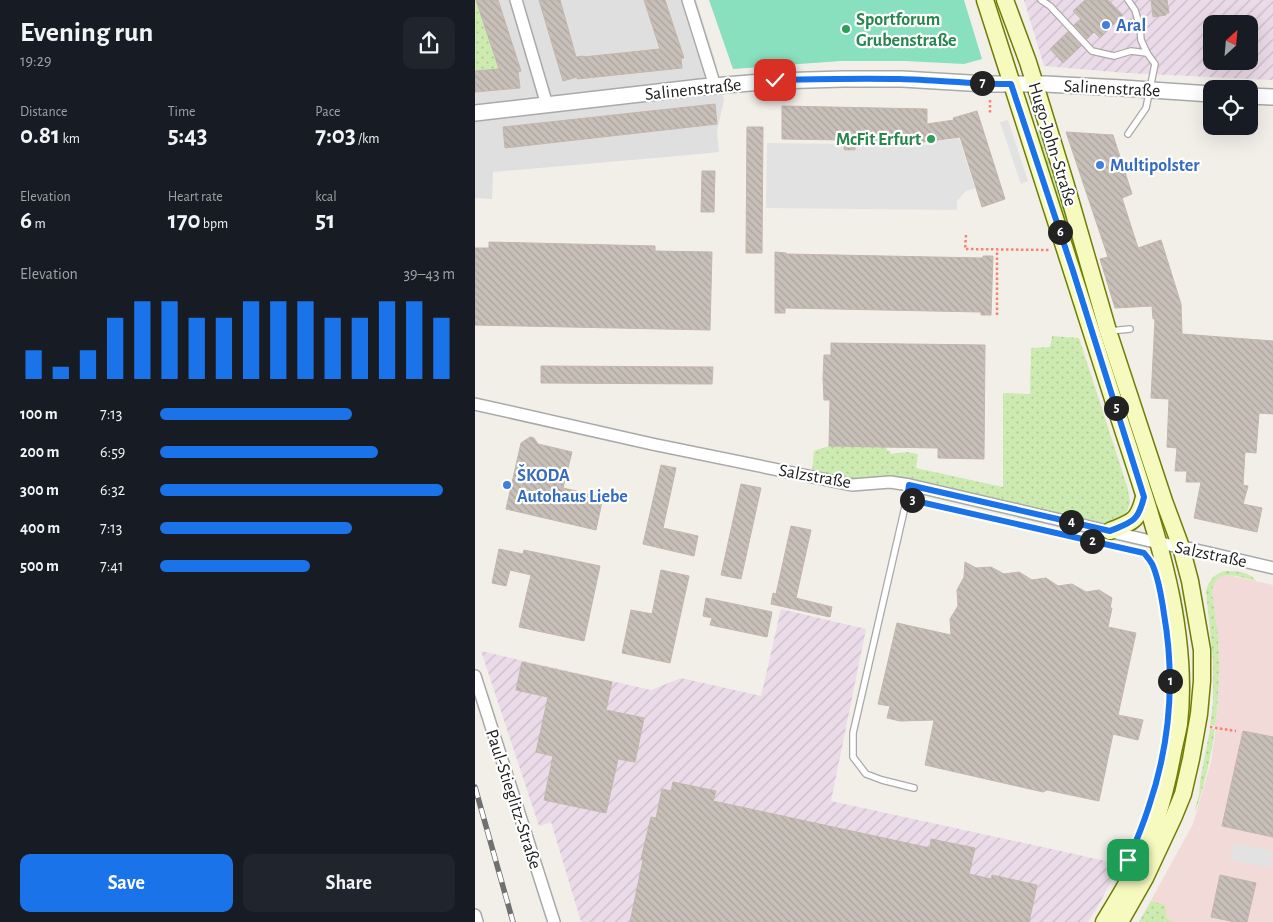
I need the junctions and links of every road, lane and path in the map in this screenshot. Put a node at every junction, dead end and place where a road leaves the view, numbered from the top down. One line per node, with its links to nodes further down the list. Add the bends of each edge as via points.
1 (516, 0): 16 (street)
2 (688, 0): 10 (street)
3 (985, 0): 8 (main road, Hugo-John-Straße)
4 (1006, 0): 9 (main road, Hugo-John-Straße)
5 (1042, 0): 7 (lane, via 1092,51 1114,56 1131,50)
6 (1128, 0): 7 (lane, via 1135,10)
7 (1147, 53): 11 (lane, via 1155,64)
8 (1011, 84): 9 (street, Salinenstraße); 10 (street, Salinenstraße, via 843,79 775,80); 28 (main road, Hugo-John-Straße)
9 (1035, 84): 11 (street, Salinenstraße); 25 (main road, Hugo-John-Straße)
10 (715, 86): 16 (street, Salinenstraße)
11 (1150, 90): 12 (street, Salinenstraße); 19 (lane, via 1146,108)
12 (1203, 93)
13 (1258, 96): 14 (street)
14 (1273, 97)
15 (990, 100): 18 (path)
16 (547, 105): 17 (street, Salinenstraße)
17 (475, 113)
18 (990, 113)
19 (1128, 134)
20 (965, 235): 21 (path, via 965,249)
21 (997, 250): 22 (path); 23 (path)
22 (1050, 250)
23 (997, 315)
24 (1130, 329): 25 (lane)
25 (1108, 332): 32 (main road, Hugo-John-Straße)
26 (475, 404): 27 (street, Salzstraße, via 651,448 852,485 890,482)
27 (909, 485): 29 (lane); 30 (street, Salzstraße)
28 (1144, 497): 30 (main road, via 1140,512 1132,522); 31 (main road, Hugo-John-Straße)
29 (907, 499): 33 (path, via 1144,553); 38 (lane, via 853,733 853,757 866,774)
30 (1110, 531): 31 (street, Salzstraße)
31 (1159, 543): 32 (street, Salzstraße); 42 (main road, Hugo-John-Straße, via 1179,651 1179,725 1166,789 1149,838)
32 (1181, 547): 34 (street, Salzstraße); 43 (main road, Hugo-John-Straße, via 1202,650 1199,714 1183,794 1145,878)
33 (1148, 559)
34 (1273, 568)
35 (475, 676): 41 (street, Paul-Stieglitz-Straße)
36 (1208, 726): 37 (path)
37 (1236, 732)
38 (914, 788)
39 (475, 916): 40 (street)
40 (477, 922)
41 (554, 922)
42 (1105, 922)
43 (1120, 922)

